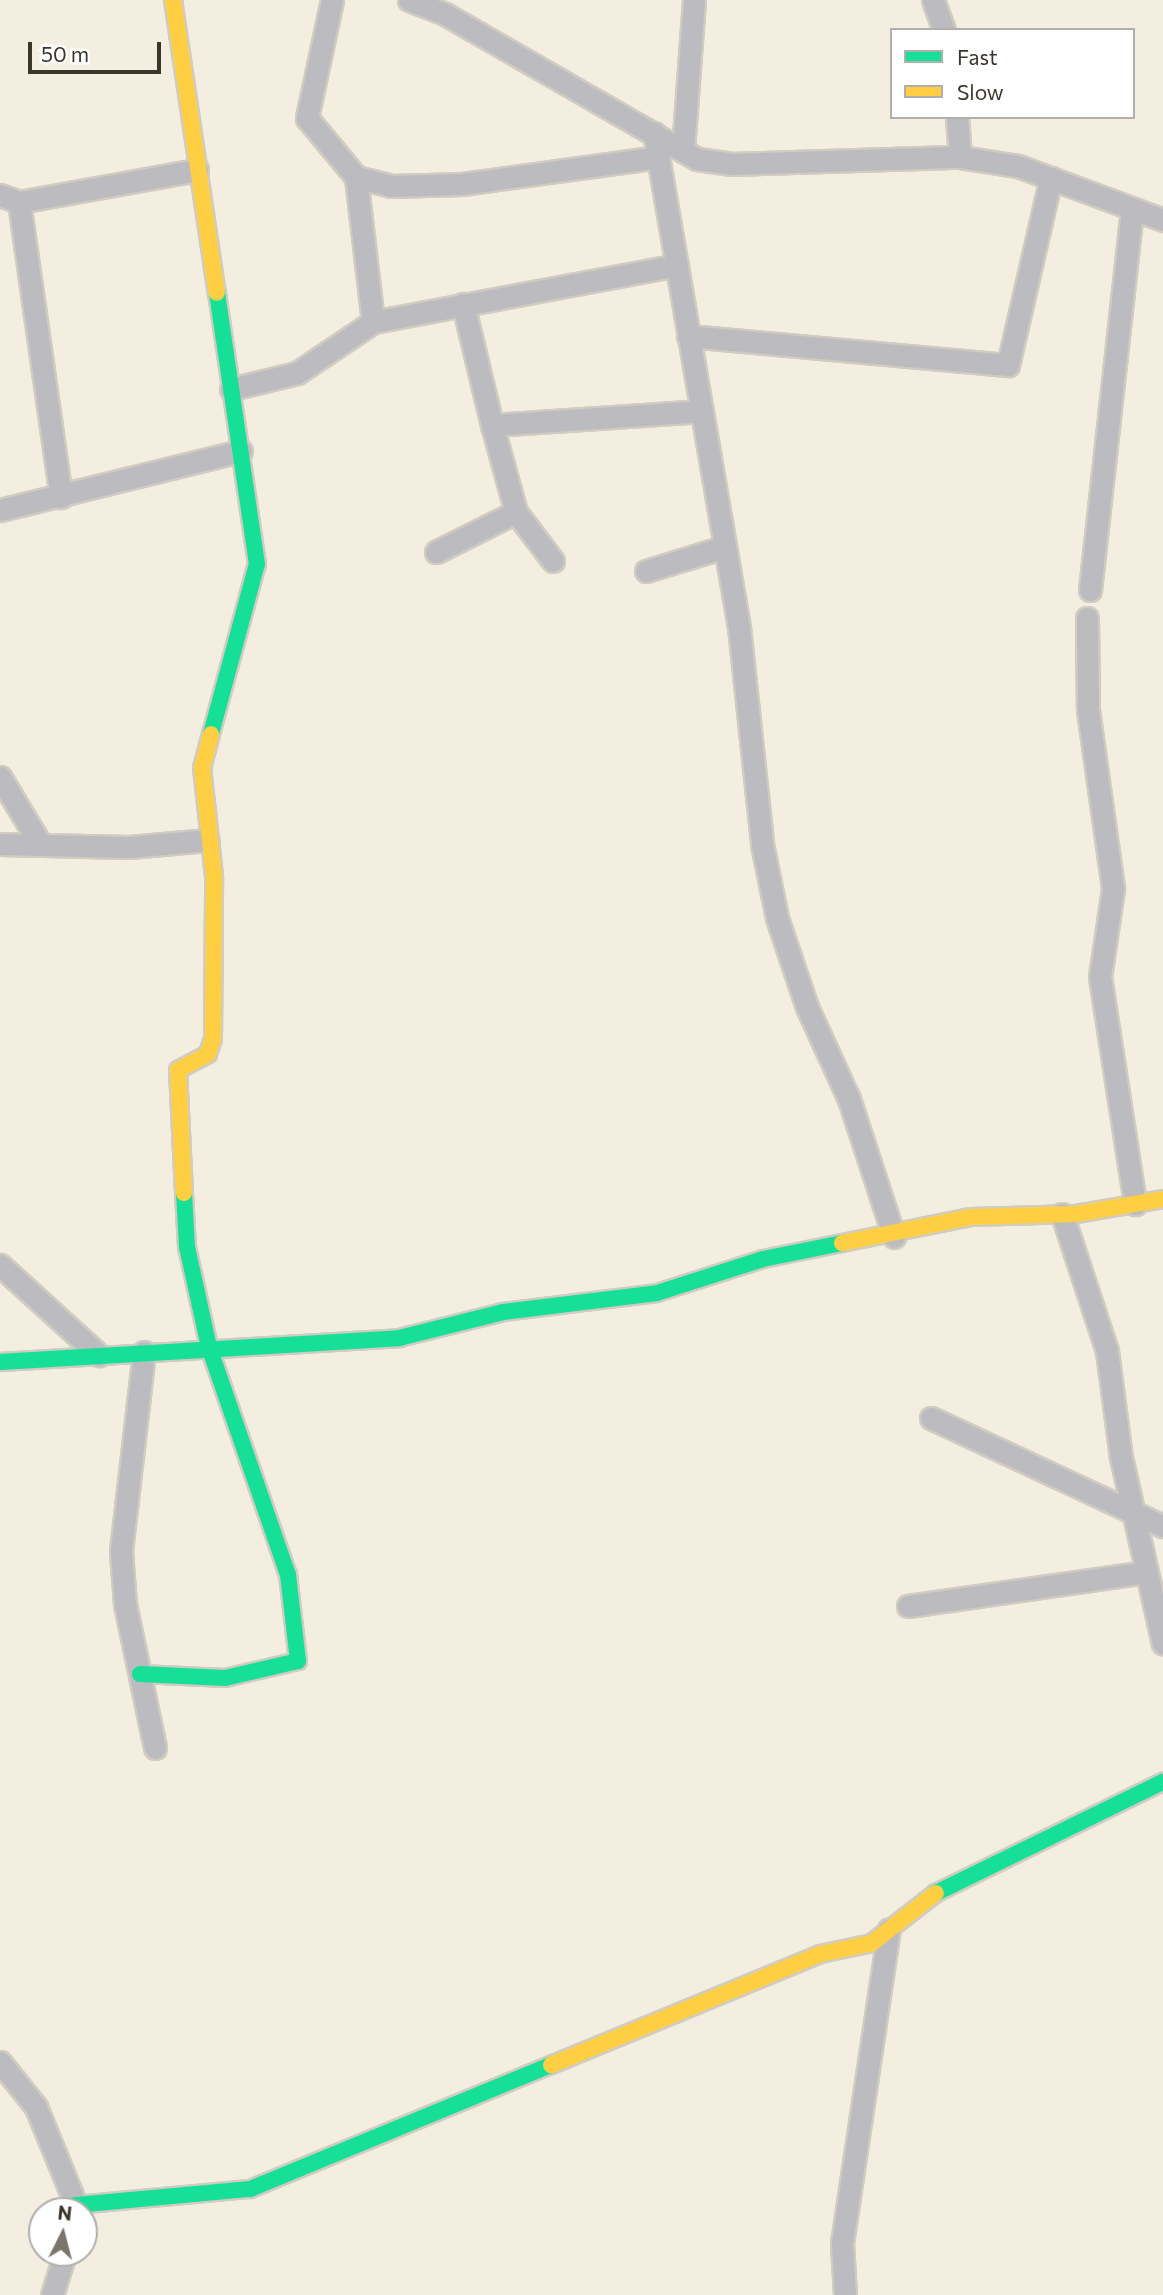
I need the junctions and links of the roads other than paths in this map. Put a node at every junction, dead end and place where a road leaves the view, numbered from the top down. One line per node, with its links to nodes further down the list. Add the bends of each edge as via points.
1 (173, 0): 13 (street)
2 (332, 0): 14 (street, via 307,118)
3 (409, 0): 6 (street)
4 (694, 0): 10 (street)
5 (933, 0): 7 (street)
6 (446, 7): 9 (street)
7 (943, 28)
8 (957, 119): 12 (street)
9 (654, 133): 10 (street); 11 (street)
10 (683, 150): 12 (street, via 730,164)
11 (659, 157): 14 (street, via 462,184 391,186); 19 (street)
12 (960, 157): 15 (street)
13 (197, 170): 16 (street); 23 (street)
14 (356, 177): 21 (street)
15 (1051, 178): 17 (street); 22 (street, via 1008,365)
16 (9, 199): 27 (street)
17 (1132, 208): 18 (street); 34 (street)
18 (1163, 220)
19 (677, 265): 20 (street); 22 (street)
20 (463, 303): 21 (street); 25 (street)
21 (373, 322): 23 (street, via 297,373)
22 (688, 336): 24 (street)
23 (231, 389): 26 (street)
24 (701, 411): 25 (street); 30 (street)
25 (492, 425): 29 (street)
26 (241, 451): 27 (street); 37 (street, via 257,564 202,768)
27 (61, 497): 28 (street)
28 (0, 510)
29 (516, 512): 31 (street); 32 (street)
30 (724, 547): 33 (street); 43 (street, via 777,918 807,1007 849,1099)
31 (436, 552)
32 (552, 561)
33 (646, 571)
34 (1090, 590)
35 (1087, 618): 41 (street, via 1088,709 1113,890 1100,977)
36 (0, 777): 38 (street)
37 (208, 840): 38 (street, via 129,847); 45 (street, via 214,1039 208,1054 178,1070 177,1084 187,1247)
38 (39, 842): 39 (street)
39 (0, 844)
40 (1163, 1199): 41 (street)
41 (1135, 1204): 42 (street)
42 (1062, 1214): 43 (street, via 971,1217); 50 (street, via 1107,1351)
43 (894, 1237): 45 (street, via 764,1258 644,1295 513,1310 399,1338)
44 (0, 1265): 47 (street)
45 (209, 1347): 46 (street); 55 (street, via 288,1575 298,1661 225,1678)
46 (145, 1352): 47 (street); 55 (street, via 121,1550)
47 (99, 1355): 48 (street)
48 (0, 1362)
49 (931, 1418): 50 (street)
50 (1133, 1513): 51 (street); 52 (street)
51 (1163, 1526)
52 (1146, 1572): 53 (street); 54 (street)
53 (908, 1606)
54 (1163, 1643)
55 (140, 1674): 56 (street)
56 (155, 1748)
57 (1163, 1782): 58 (street, via 926,1898)
58 (889, 1930): 61 (street, via 872,1943 820,1954 250,2189); 64 (street, via 842,2243)
59 (0, 2062): 60 (street, via 36,2107)
60 (71, 2197)
61 (98, 2206)
62 (61, 2267): 63 (street)
63 (52, 2295)
64 (845, 2295)

